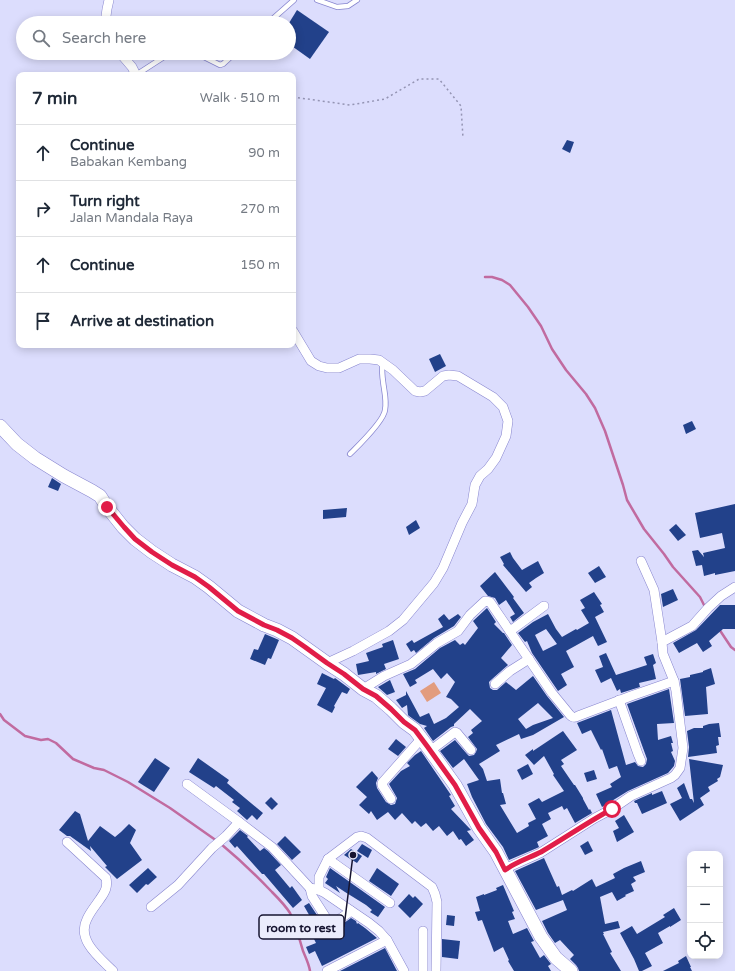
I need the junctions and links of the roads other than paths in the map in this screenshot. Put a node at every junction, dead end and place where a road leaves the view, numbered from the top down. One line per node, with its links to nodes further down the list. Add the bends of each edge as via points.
1 (109, 0): 5 (street)
2 (294, 0): 6 (lane)
3 (317, 0): 4 (lane, via 337,7 348,6)
4 (357, 0)
5 (106, 16)
6 (276, 16)
7 (126, 60): 11 (street)
8 (159, 60): 12 (lane)
9 (210, 60): 10 (lane, via 220,65)
10 (227, 60)
11 (134, 72)
12 (141, 72)
13 (296, 337): 14 (street, via 311,361 319,366 338,368 359,359 379,360)
14 (385, 365): 15 (lane); 15 (lane); 24 (street, via 415,391 425,391 443,376 449,375 458,376 479,388 503,407 508,421 506,436 496,458 475,485 472,504 434,583 403,620 389,631 353,652)
15 (383, 380): 17 (lane, via 385,412 378,424)
16 (0, 426): 24 (street, via 16,444 35,458 100,496 135,539 152,552 200,580 238,611 292,638)
17 (350, 454)
18 (642, 561): 22 (street, via 654,590)
19 (735, 587): 22 (street, via 721,596 692,626)
20 (544, 606): 21 (street)
21 (510, 631): 23 (street); 27 (street, via 490,602 486,601 470,615 458,631 436,644 411,664)
22 (662, 642): 25 (street, via 663,654)
23 (529, 659): 26 (street); 28 (street, via 552,694 572,717)
24 (327, 663): 27 (street)
25 (674, 681): 28 (street); 38 (street, via 683,748 680,768 675,775 631,796 540,852)
26 (496, 684)
27 (363, 689): 29 (street, via 376,696)
28 (619, 700): 32 (street)
29 (422, 739): 31 (street); 34 (street, via 382,783)
30 (471, 750): 31 (street, via 455,732)
31 (430, 751): 38 (street, via 455,785)
32 (641, 761)
33 (186, 784): 35 (street)
34 (391, 799)
35 (239, 822): 39 (street, via 272,847); 41 (street, via 178,885)
36 (67, 842): 45 (street, via 106,878 106,890 86,920 84,929 85,938 91,948)
37 (328, 860): 39 (street); 40 (street); 49 (street, via 361,836 432,887 437,902)
38 (505, 870): 50 (street, via 541,937 556,958)
39 (314, 889): 42 (street); 42 (street, via 312,896 328,922 334,923)
40 (390, 903)
41 (151, 907)
42 (350, 911): 44 (street, via 369,923)
43 (423, 931): 48 (street)
44 (387, 940): 46 (street); 47 (street)
45 (112, 971)
46 (327, 971)
47 (404, 971)
48 (423, 971)
49 (436, 971)
50 (571, 971)

